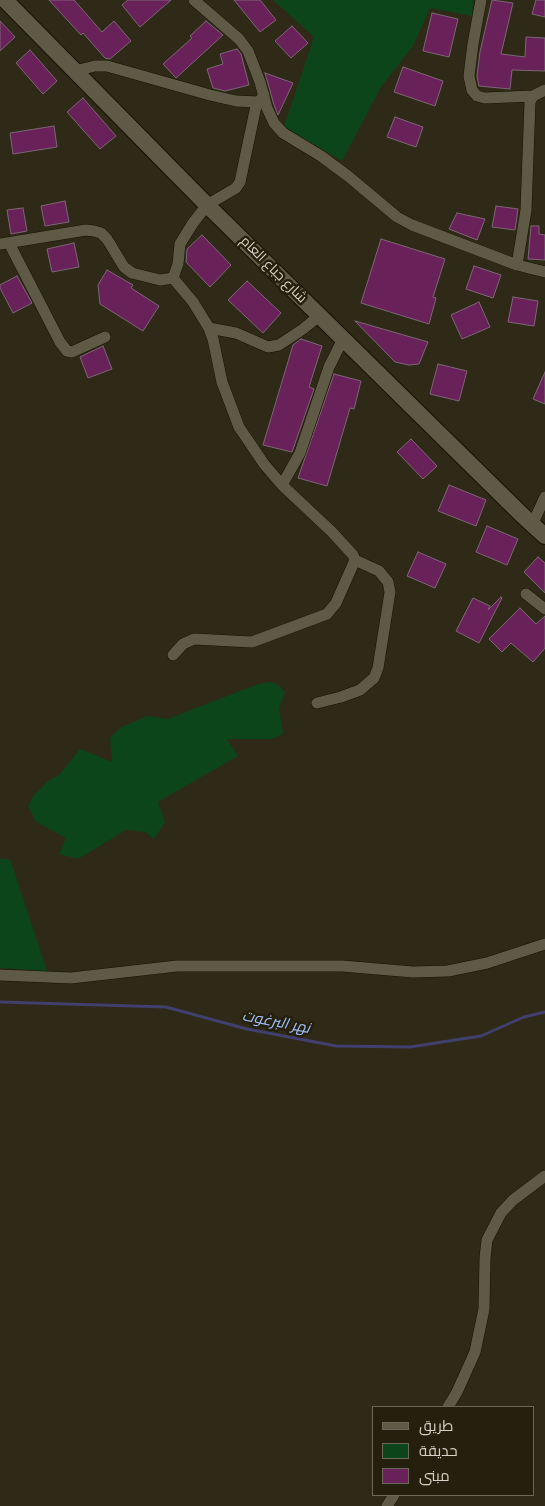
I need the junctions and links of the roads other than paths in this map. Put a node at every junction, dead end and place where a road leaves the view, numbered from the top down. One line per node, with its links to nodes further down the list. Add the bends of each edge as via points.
1 (5, 0): 4 (main road, شارع جباع العام)
2 (194, 0): 7 (street, via 239,39 248,51)
3 (481, 0): 6 (street, via 469,76 472,90 485,98)
4 (75, 71): 7 (street, via 107,66 236,101); 8 (main road, شارع جباع العام)
5 (545, 90): 6 (street)
6 (533, 96): 10 (street, via 529,115 526,210)
7 (261, 99): 8 (street, via 249,134 240,182 236,188); 10 (street, via 283,134 321,156 397,217)
8 (207, 205): 12 (street, via 180,244); 13 (main road, شارع جباع العام)
9 (4, 244): 12 (street, via 94,231 107,239 124,267 132,273 160,280); 15 (street, via 67,351 72,352)
10 (517, 265): 11 (street)
11 (545, 272)
12 (173, 278): 14 (street)
13 (319, 316): 14 (street, via 279,345 268,347 236,333); 16 (main road, شارع جباع العام)
14 (209, 328): 17 (street, via 222,382 239,427)
15 (105, 337)
16 (343, 339): 17 (street, via 329,367 300,453); 19 (main road, شارع جباع العام)
17 (282, 485): 21 (street, via 332,532)
18 (545, 497): 19 (street)
19 (532, 525): 20 (main road, شارع جباع العام)
20 (545, 536)
21 (355, 560): 24 (street, via 336,603 327,614 252,642 194,639 183,644); 25 (street, via 379,571 388,582 390,592 378,668 374,678 360,690)
22 (526, 594): 23 (street)
23 (545, 609)
24 (173, 655)
25 (317, 703)
26 (545, 944): 27 (street, via 487,963 448,971 413,972 342,966 177,966 71,978)
27 (0, 975)
28 (545, 1176): 29 (street, via 513,1200 491,1232 485,1258 484,1309 475,1352)
29 (449, 1406)

